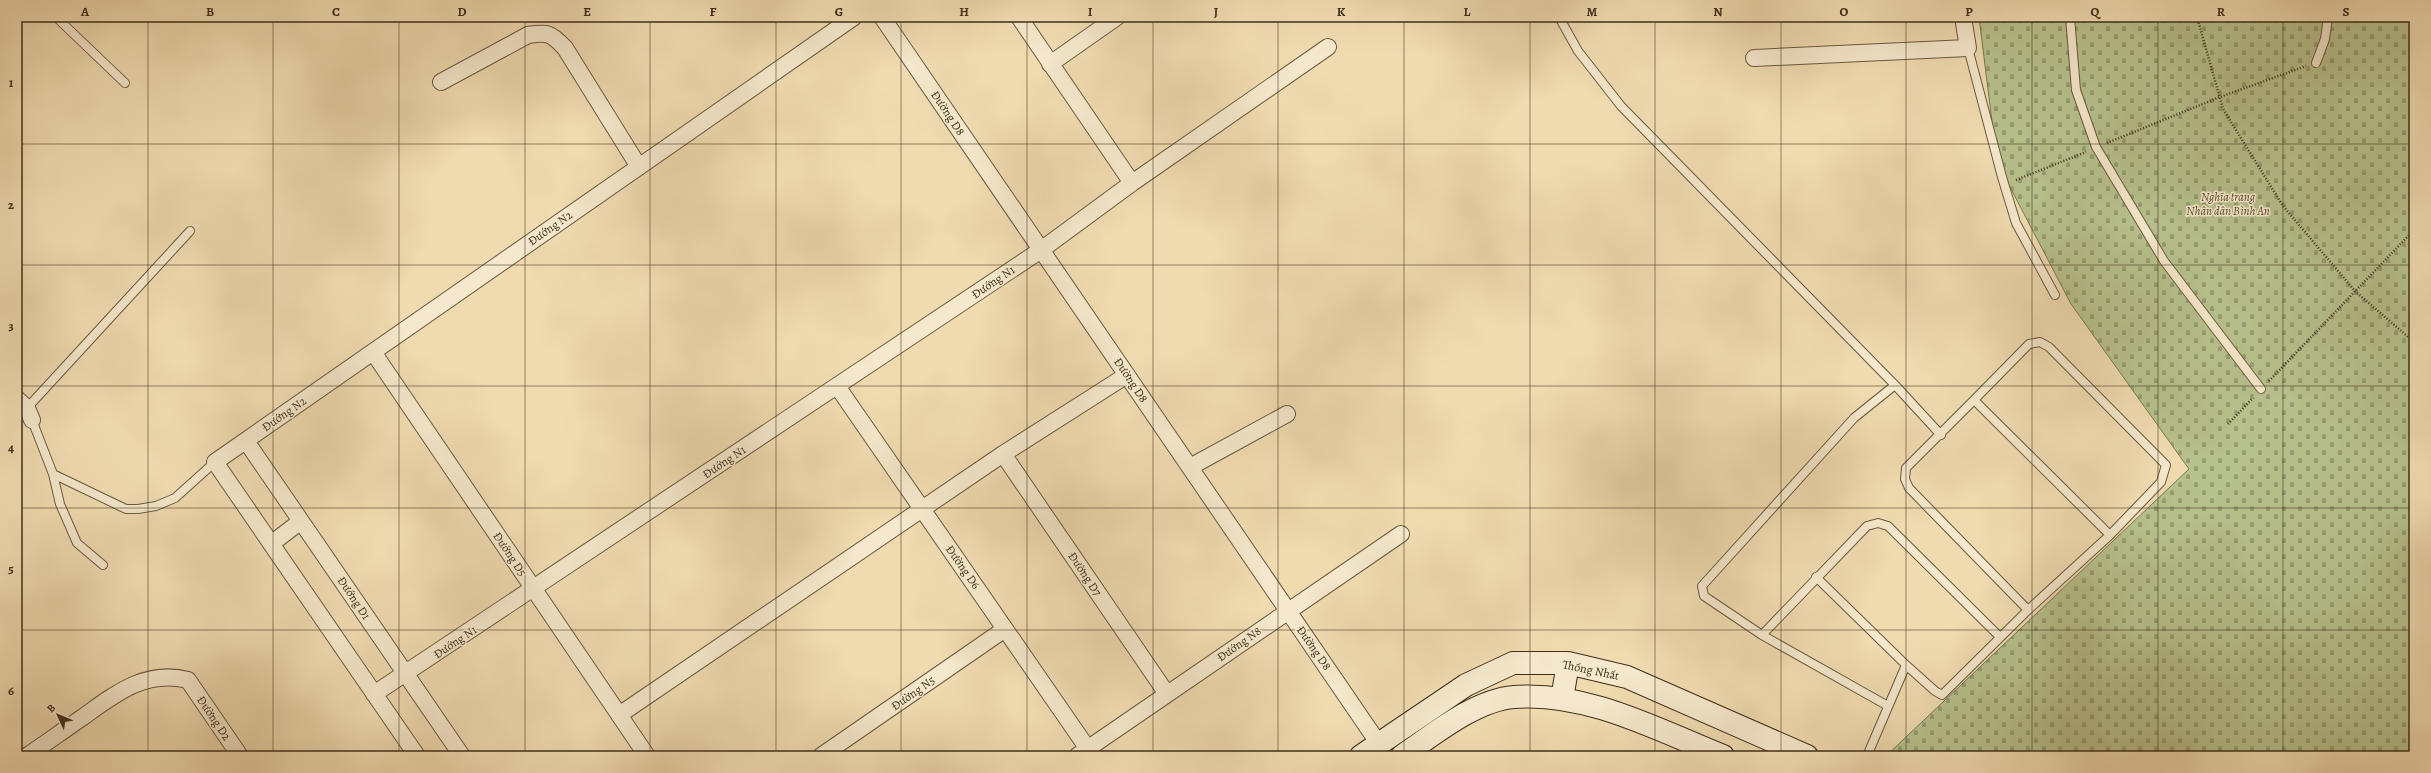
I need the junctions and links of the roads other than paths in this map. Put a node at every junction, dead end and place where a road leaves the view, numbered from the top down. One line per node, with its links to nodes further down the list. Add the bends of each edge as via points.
1 (56, 17): 16 (lane)
2 (854, 17): 17 (street, Đướng N2)
3 (882, 17): 20 (street, Đường D8)
4 (1019, 17): 14 (street)
5 (1116, 17): 14 (street)
6 (1559, 17): 24 (lane, via 1578,51 1620,106)
7 (1963, 17): 11 (street)
8 (2070, 17): 26 (lane, via 2076,90 2096,147 2164,261)
9 (2328, 17): 13 (lane, via 2325,39)
10 (1328, 47): 18 (street, Đướng N1)
11 (1968, 48): 12 (street); 21 (lane, via 2016,223)
12 (1754, 58)
13 (2316, 63)
14 (1050, 64): 18 (street)
15 (441, 82): 17 (street, via 528,35 542,32 553,35 565,48)
16 (125, 83)
17 (639, 167): 22 (street, Đướng N2)
18 (1132, 184): 20 (street, Đướng N1)
19 (190, 231): 28 (lane)
20 (1041, 250): 23 (street, Đường D8); 25 (street, Đướng N1)
21 (2054, 295)
22 (373, 352): 31 (street, Đướng N2); 43 (street, Đướng D5)
23 (1127, 375): 32 (street); 34 (street, Đường D8)
24 (1895, 385): 30 (lane); 47 (lane, via 1854,418 1702,586 1704,596)
25 (838, 386): 36 (street, Đường D6); 43 (street, Đướng N1)
26 (2261, 389)
27 (1974, 400): 30 (lane); 39 (lane); 39 (lane, via 2029,344 2040,342 2049,346 2166,465 2160,482)
28 (23, 412): 35 (lane)
29 (1287, 414): 34 (street)
30 (1941, 435): 44 (lane, via 1906,468 1905,479 1909,488)
31 (246, 441): 33 (street, Đướng N2); 37 (street, Đướng D1)
32 (1003, 454): 36 (street); 53 (street, Đường D7)
33 (215, 462): 35 (lane, via 175,498 156,506 126,509); 40 (street)
34 (1190, 467): 45 (street, Đường D8)
35 (53, 474): 41 (lane, via 60,504 78,543)
36 (922, 509): 46 (street, Đường D6); 56 (street)
37 (301, 521): 40 (street); 51 (street, Đướng D1)
38 (1401, 534): 45 (street, Đướng N8)
39 (2110, 535): 44 (lane)
40 (271, 544): 52 (street)
41 (103, 565)
42 (1816, 577): 47 (lane); 48 (lane, via 1867,526 1878,523 1888,526); 50 (lane)
43 (534, 589): 51 (street, Đướng N1); 56 (street, Đướng D5)
44 (2028, 610): 48 (lane)
45 (1288, 611): 53 (street, Đướng N8); 57 (street, Đường D8)
46 (1005, 629): 58 (street, Đường D6); 64 (street, Đường N5)
47 (1762, 635): 55 (lane)
48 (2000, 637): 50 (lane, via 1942,695)
49 (1568, 663): 54 (main road); 57 (main road, Thống Nhất, via 1513,663 1466,685); 68 (main road, Thống Nhất, via 1626,677)
50 (1906, 665): 55 (lane)
51 (406, 675): 52 (street, Đướng N1); 62 (street, Đướng D1)
52 (374, 694): 61 (street)
53 (1167, 694): 58 (street, Đướng N8)
54 (1562, 699): 66 (main road, via 1513,697 1485,705 1461,716); 67 (main road, via 1614,712)
55 (1888, 706): 69 (lane)
56 (619, 715): 63 (street, Đướng D5)
57 (1380, 744): 65 (main road, Thống Nhất)
58 (1083, 752)
59 (27, 756): 60 (street, Đường D2, via 124,688 155,677 174,676 188,680)
60 (240, 756)
61 (417, 756)
62 (462, 756)
63 (647, 756)
64 (821, 756)
65 (1361, 756)
66 (1402, 756)
67 (1723, 756)
68 (1807, 756)
69 (1867, 756)

